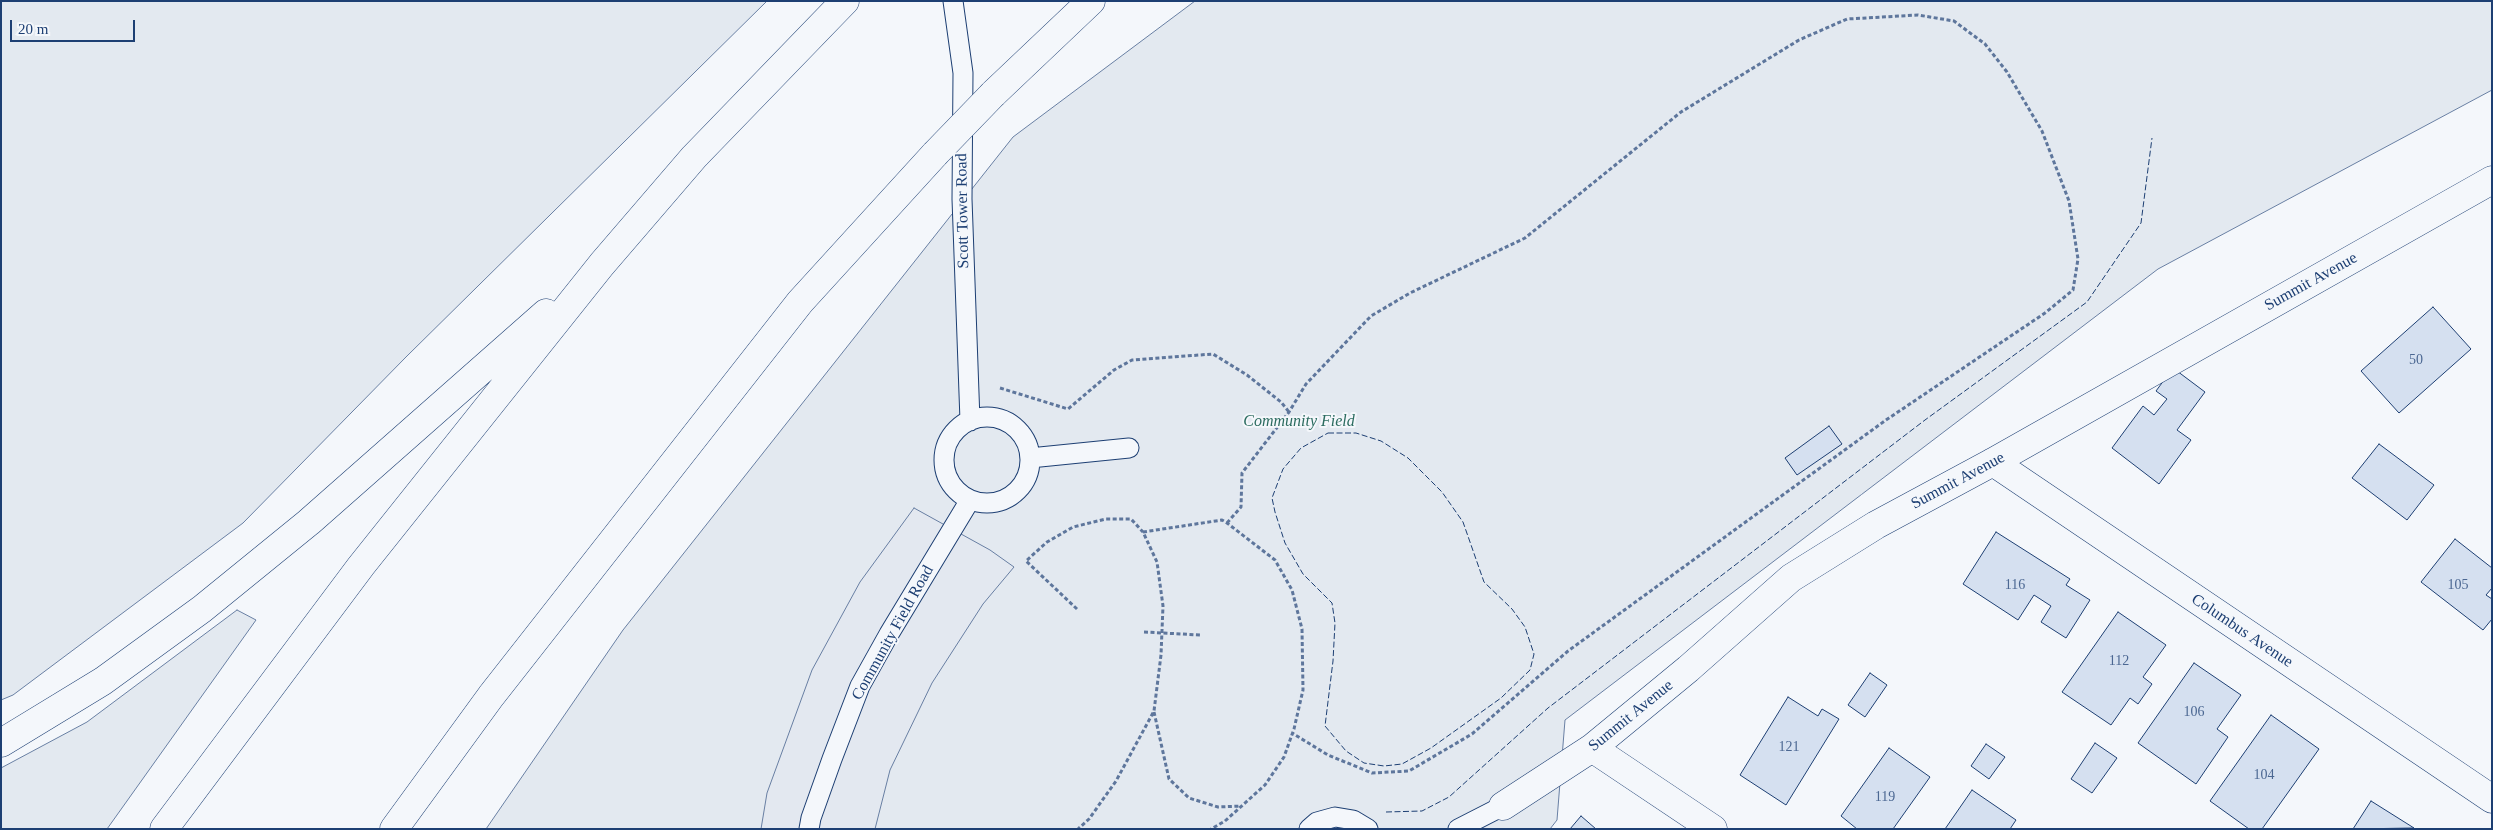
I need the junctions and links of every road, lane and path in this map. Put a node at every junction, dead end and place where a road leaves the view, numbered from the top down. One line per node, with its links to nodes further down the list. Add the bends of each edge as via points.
1 (844, 1): 5 (main road, via 694,157)
2 (953, 1): 6 (lane, Scott Tower Road, via 963,73 962,198)
3 (1091, 1): 19 (main road, bridge, via 992,94 800,302)
4 (2492, 180): 11 (main road, Summit Avenue)
5 (602, 264): 22 (main road, via 309,522 202,609 103,681); 27 (main road, via 361,566)
6 (968, 377): 7 (path, via 1068,409 1114,370 1132,360 1213,354 1247,375 1281,402); 8 (lane, Scott Tower Road)
7 (1288, 412): 13 (path, via 1242,473 1241,507); 21 (path, via 1306,384 1371,316 1410,293 1525,238 1681,112 1799,40 1847,19 1918,15 1954,21 1985,44 2007,72 2042,131 2068,201 2078,258 2073,290 2045,313 1886,420 1568,651 1472,734 1409,771 1372,773 1328,755)
8 (970, 420): 10 (lane, via 986,417 1001,420 1015,428 1026,441); 12 (lane, via 956,429 947,442 944,457 946,475 955,490)
9 (1130, 448): 10 (lane)
10 (1030, 458): 12 (lane, via 1019,490 1004,500 987,504)
11 (1993, 462): 23 (main road, Summit Avenue, via 1876,525 1791,578); 24 (main road, Columbus Avenue)
12 (970, 500): 30 (lane, Community Field Road, via 860,686)
13 (1227, 523): 14 (path, via 1222,520); 21 (path, via 1276,560 1292,590 1302,629 1303,690)
14 (1143, 532): 15 (path, via 1131,519 1106,519 1073,527 1047,542 1026,561); 17 (path, via 1157,562 1163,606)
15 (1077, 609)
16 (1144, 632): 17 (path)
17 (1162, 632): 18 (path); 20 (path)
18 (1200, 635)
19 (491, 696): 28 (main road); 29 (main road)
20 (1154, 711): 25 (path, via 1169,779 1189,798 1218,807); 31 (path, via 1116,781)
21 (1292, 733): 25 (path, via 1284,757 1265,785)
22 (1, 743)
23 (1592, 748): 26 (main road, Summit Avenue); 36 (main road)
24 (2492, 799)
25 (1242, 806): 32 (path)
26 (1503, 806): 35 (lane, Summit Avenue)
27 (164, 829)
28 (394, 829)
29 (414, 829)
30 (809, 829)
31 (1078, 829)
32 (1212, 829)
33 (1309, 829): 34 (lane, via 1317,822 1335,817 1353,820)
34 (1368, 829)
35 (1458, 829)
36 (1714, 829)

